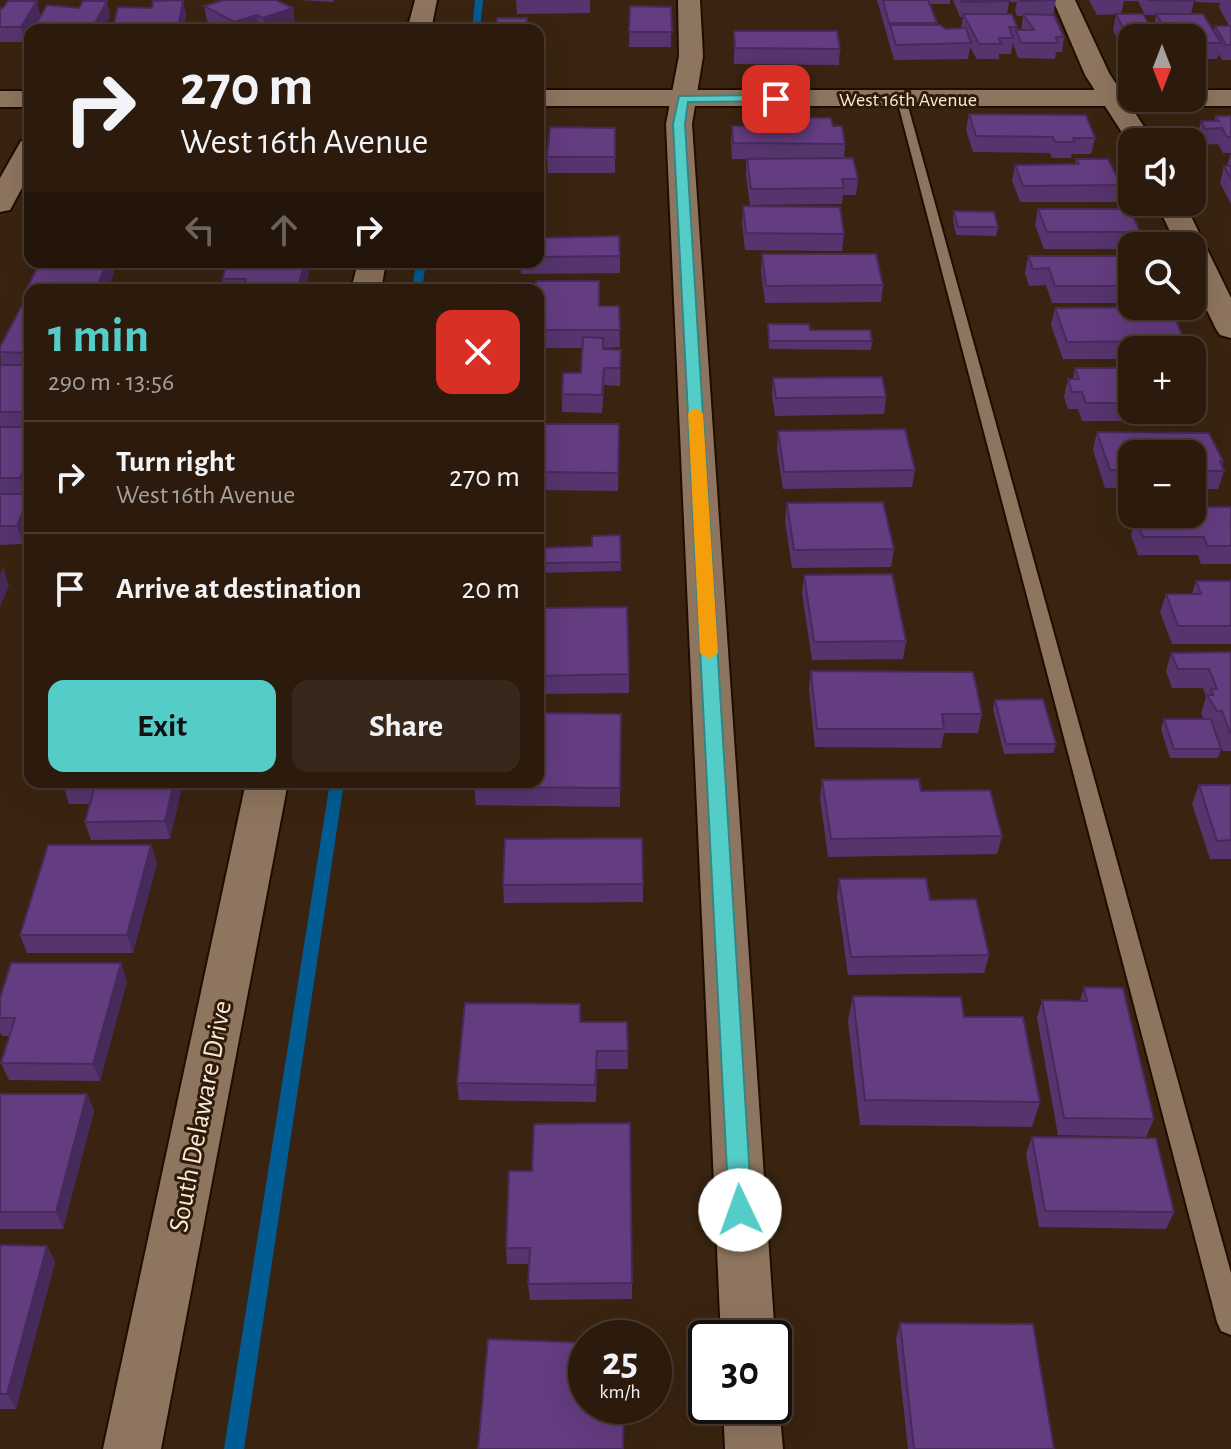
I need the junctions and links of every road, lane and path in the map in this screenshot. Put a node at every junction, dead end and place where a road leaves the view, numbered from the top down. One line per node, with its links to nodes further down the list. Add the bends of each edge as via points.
1 (426, 0): 4 (street)
2 (689, 0): 9 (street, via 691,56)
3 (1064, 0): 11 (street, via 1097,75)
4 (420, 24)
5 (544, 98): 9 (street, West 16th Avenue)
6 (1231, 98): 11 (street, West 16th Avenue)
7 (0, 99): 8 (street)
8 (24, 99)
9 (683, 99): 10 (street, West 16th Avenue); 18 (street, via 680,140)
10 (900, 99): 11 (street, West 16th Avenue); 19 (lane)
11 (1116, 99): 12 (street)
12 (1133, 128)
13 (24, 158): 14 (street)
14 (0, 204)
15 (1206, 276): 16 (street)
16 (1231, 329)
17 (266, 788): 21 (street, South Delaware Drive)
18 (747, 1320)
19 (1231, 1322)
20 (752, 1424): 22 (street)
21 (132, 1449)
22 (754, 1449)

